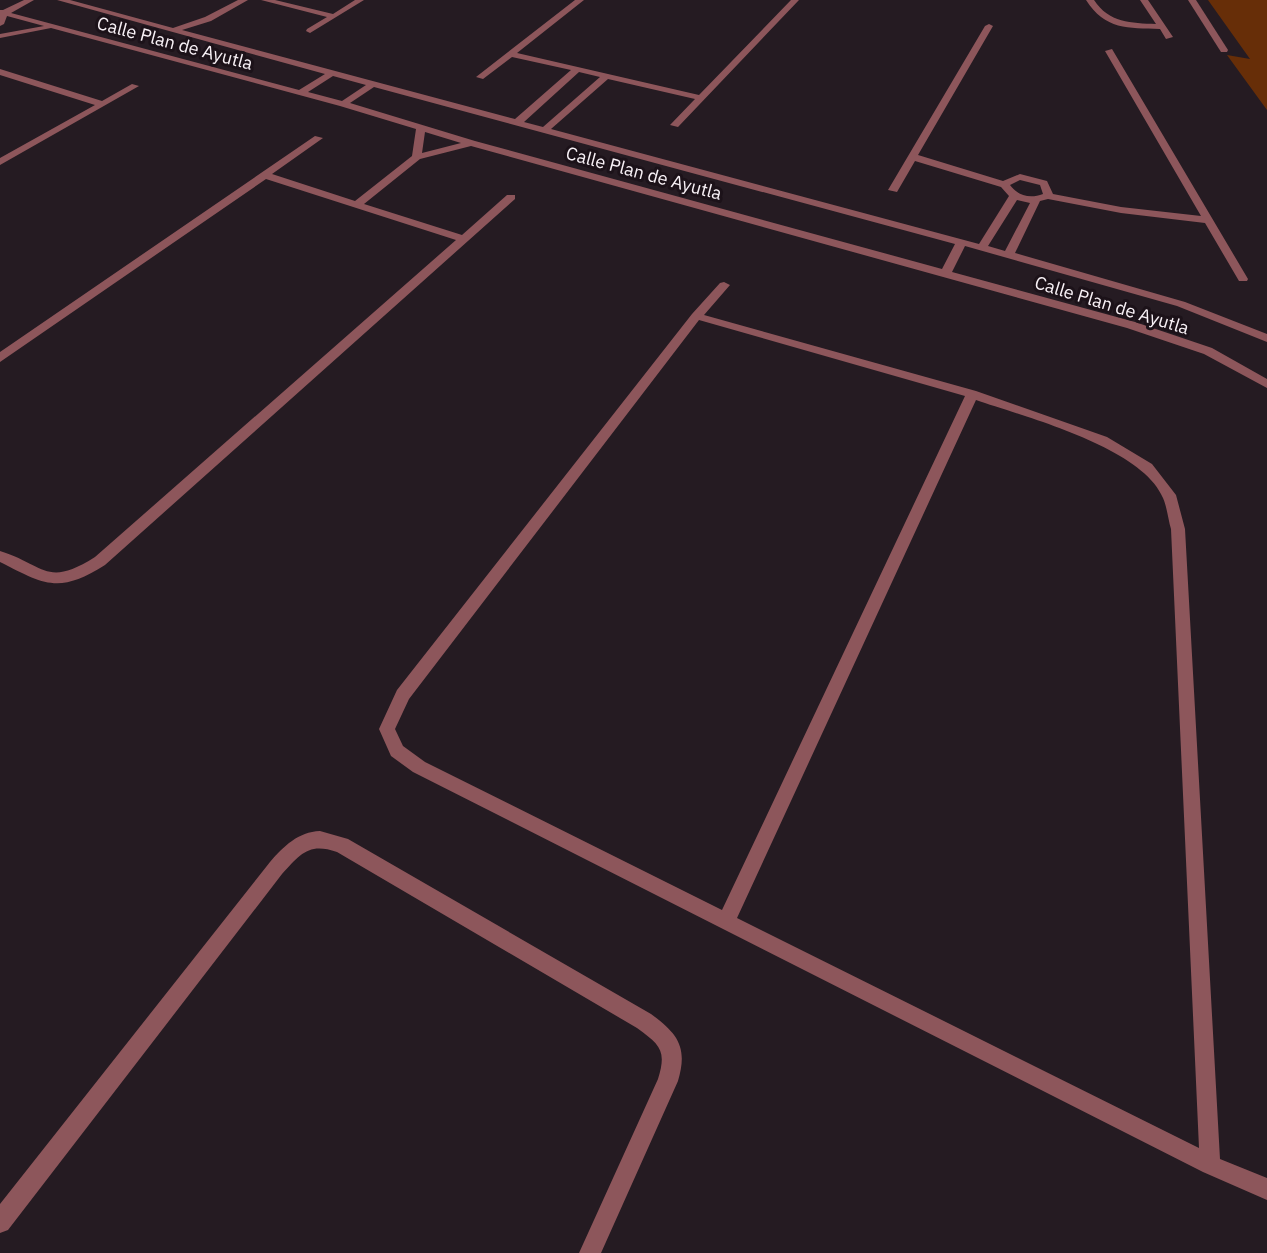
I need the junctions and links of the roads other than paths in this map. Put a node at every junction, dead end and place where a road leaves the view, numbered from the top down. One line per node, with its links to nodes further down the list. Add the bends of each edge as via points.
1 (30, 0): 11 (street)
2 (61, 0): 18 (street, Calle Plan de Ayutla)
3 (244, 0): 13 (street)
4 (263, 0): 12 (street); 13 (street, via 222,22)
5 (360, 0): 12 (street)
6 (580, 0): 24 (street)
7 (795, 0): 33 (street)
8 (1090, 0): 17 (street, via 1100,16 1112,21)
9 (1144, 0): 17 (street)
10 (1192, 0): 22 (street)
11 (2, 12): 14 (street); 16 (street, Calle Plan de Ayutla)
12 (333, 16): 19 (street)
13 (208, 19): 18 (street)
14 (0, 24)
15 (989, 26): 43 (street)
16 (52, 27): 20 (street); 32 (street, Calle Plan de Ayutla)
17 (1161, 27): 21 (street)
18 (173, 30): 27 (street, Calle Plan de Ayutla)
19 (310, 31)
20 (0, 36)
21 (1169, 37)
22 (1224, 50)
23 (1109, 51): 53 (street)
24 (511, 54): 25 (street); 29 (street)
25 (576, 70): 28 (street); 36 (street)
26 (0, 72): 34 (street)
27 (333, 72): 30 (street, Calle Plan de Ayutla); 32 (street)
28 (605, 76): 33 (street); 39 (street)
29 (480, 77)
30 (374, 83): 35 (street); 36 (street, Calle Plan de Ayutla)
31 (135, 86): 34 (street)
32 (300, 93): 35 (street, Calle Plan de Ayutla)
33 (700, 98): 37 (street)
34 (102, 104): 44 (street)
35 (343, 104): 38 (street, Calle Plan de Ayutla)
36 (518, 122): 39 (street, Calle Plan de Ayutla)
37 (675, 125)
38 (421, 128): 41 (street, Calle Plan de Ayutla); 42 (street)
39 (545, 130): 55 (street, Calle Plan de Ayutla)
40 (318, 138): 45 (street)
41 (472, 143): 42 (street); 58 (street, Calle Plan de Ayutla)
42 (417, 157): 52 (street)
43 (913, 157): 46 (street); 47 (street)
44 (0, 162)
45 (264, 175): 52 (street); 63 (street)
46 (1005, 185): 48 (street); 49 (street, via 1020,177 1037,180 1048,187)
47 (893, 190)
48 (1014, 196): 51 (street); 56 (street)
49 (1047, 196): 51 (street); 53 (street)
50 (511, 197): 54 (street)
51 (1036, 200): 57 (street)
52 (357, 204): 54 (street)
53 (1208, 220): 59 (street)
54 (465, 239): 66 (street, via 80,575 49,579)
55 (962, 242): 56 (street, Calle Plan de Ayutla); 58 (street)
56 (982, 247): 57 (street, Calle Plan de Ayutla)
57 (1009, 254): 62 (street, Calle Plan de Ayutla, via 1181,304)
58 (945, 274): 64 (street, Calle Plan de Ayutla, via 1209,351)
59 (1243, 279)
60 (724, 285): 61 (street)
61 (696, 316): 65 (street); 67 (street, via 403,695 387,729 397,751 419,767)
62 (1267, 338)
63 (0, 358)
64 (1267, 384)
65 (972, 394): 67 (street); 68 (street, via 1101,440 1147,467 1170,495 1178,529)
66 (0, 556)
67 (727, 920): 68 (street)
68 (1210, 1165): 69 (street)
69 (1267, 1189)
70 (0, 1222): 71 (street, via 276,868 296,846 312,838 342,845 634,1016 671,1044 673,1066 668,1081)
71 (590, 1253)

